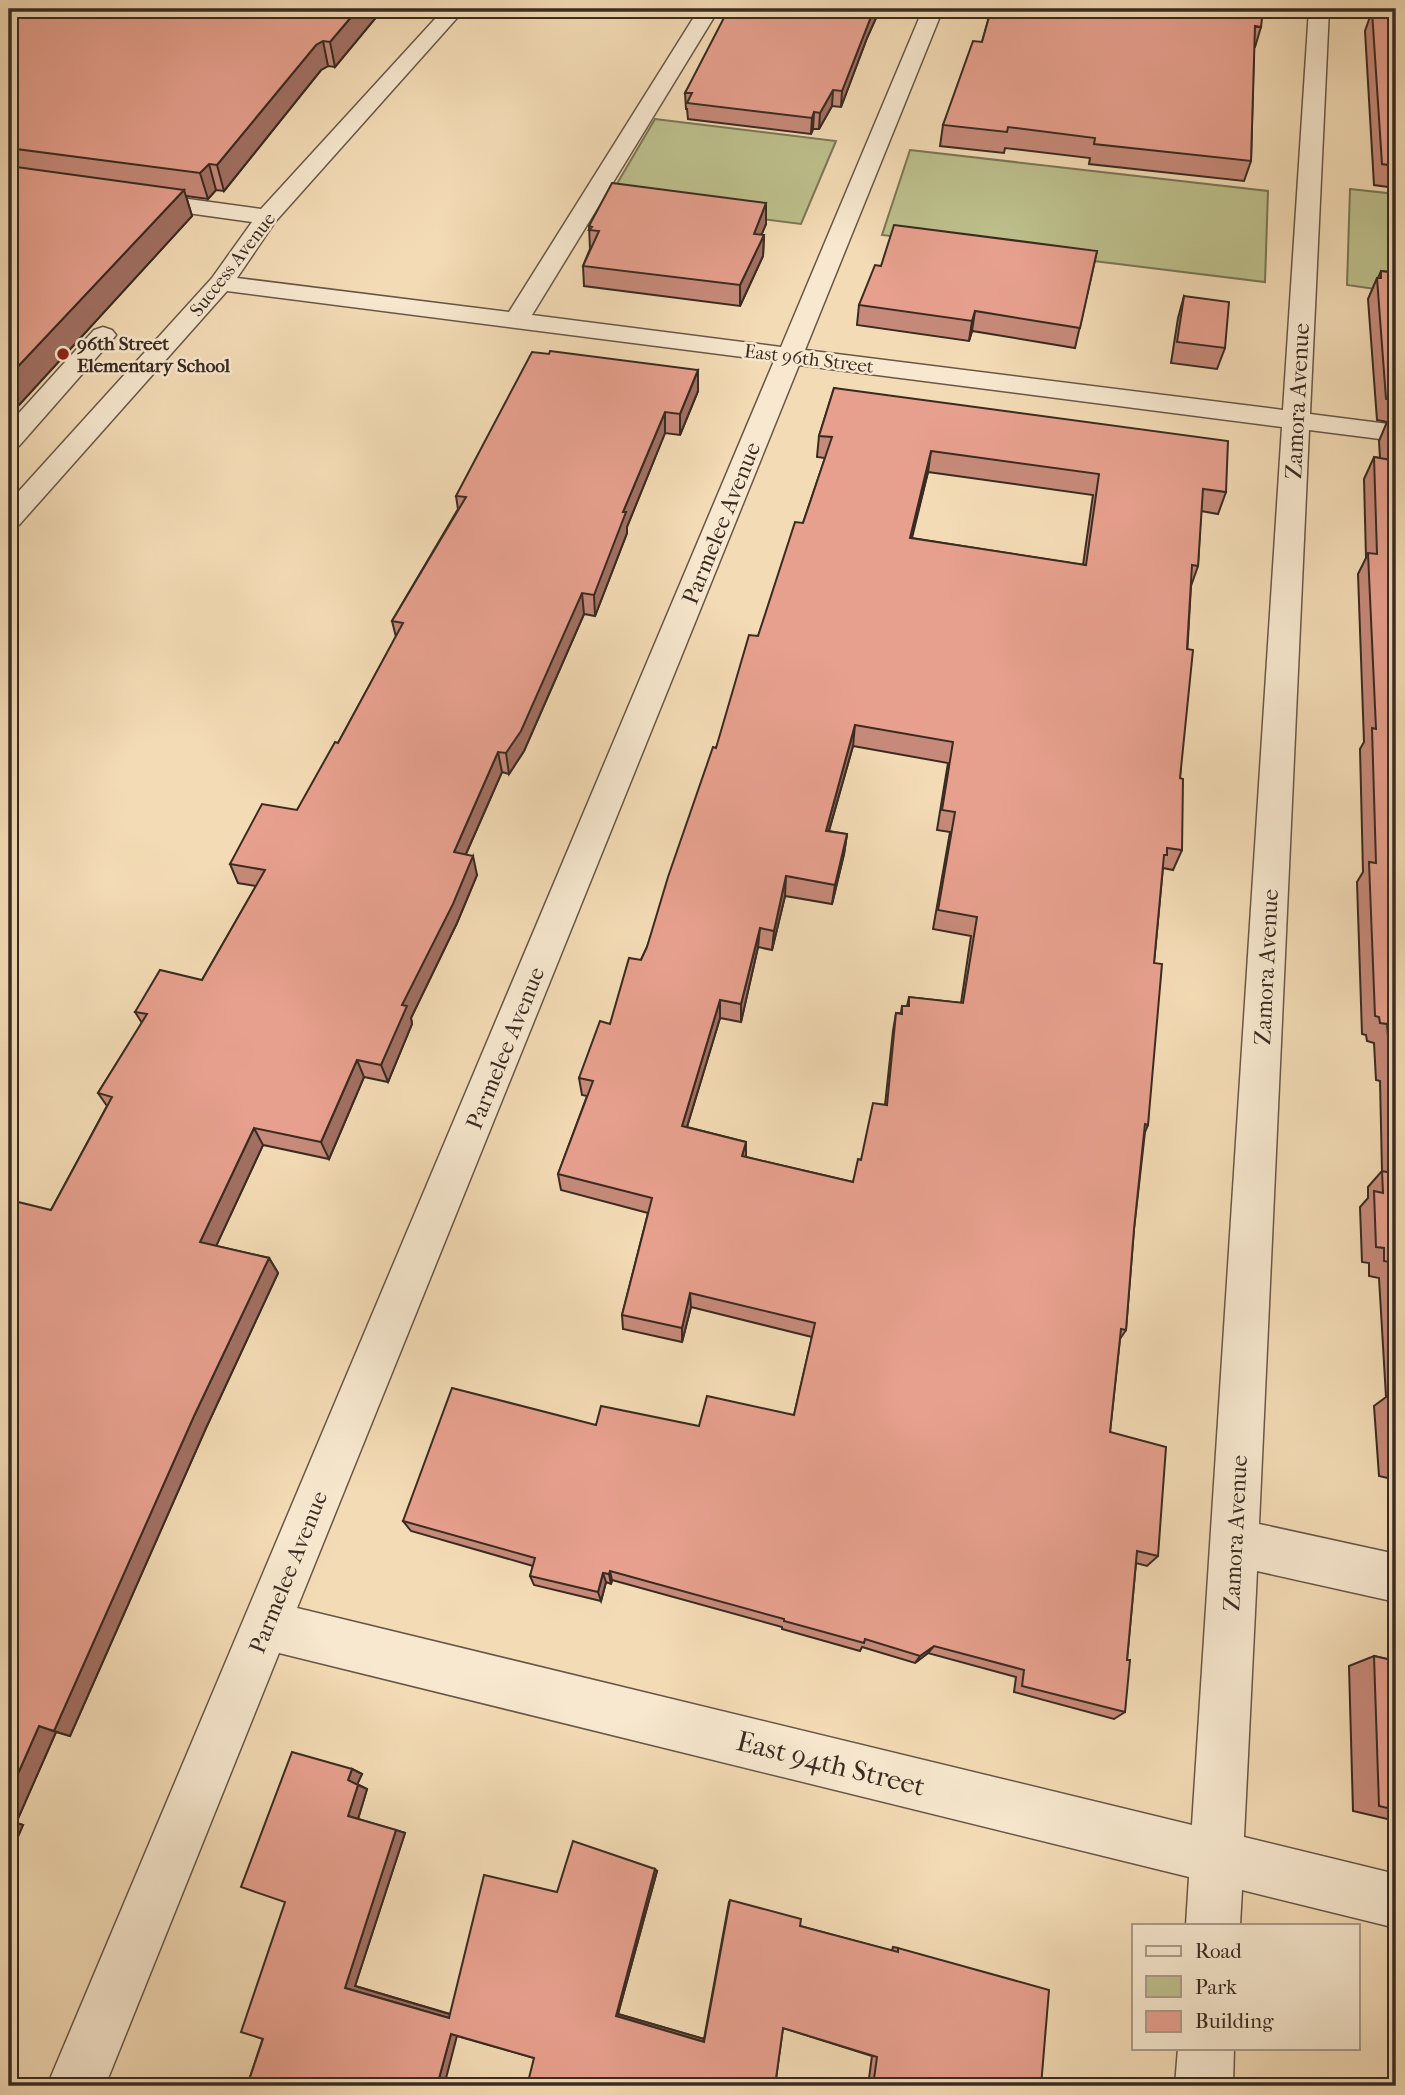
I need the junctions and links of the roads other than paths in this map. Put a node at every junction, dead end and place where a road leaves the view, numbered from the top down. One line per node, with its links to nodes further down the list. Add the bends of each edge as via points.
1 (455, 9): 6 (street, Success Avenue)
2 (709, 9): 8 (street)
3 (933, 9): 10 (street, Parmelee Avenue)
4 (1319, 9): 11 (street, Zamora Avenue)
5 (117, 196): 6 (street)
6 (267, 217): 7 (street, Success Avenue)
7 (222, 283): 8 (street, East 96th Street); 14 (street, Success Avenue)
8 (516, 321): 10 (street, East 96th Street)
9 (103, 335): 13 (street)
10 (790, 356): 11 (street, East 96th Street); 17 (street, Parmelee Avenue)
11 (1296, 421): 12 (street, East 96th Street); 15 (street, Zamora Avenue)
12 (1396, 433)
13 (9, 440)
14 (9, 519)
15 (1234, 1542): 16 (street); 18 (street, Zamora Avenue)
16 (1396, 1578)
17 (266, 1625): 18 (street, East 94th Street); 22 (street, Parmelee Avenue)
18 (1217, 1857): 19 (street, East 94th Street); 20 (street, Zamora Avenue)
19 (1396, 1901)
20 (1213, 1924)
21 (1206, 2050): 23 (street)
22 (76, 2086)
23 (1204, 2086)

